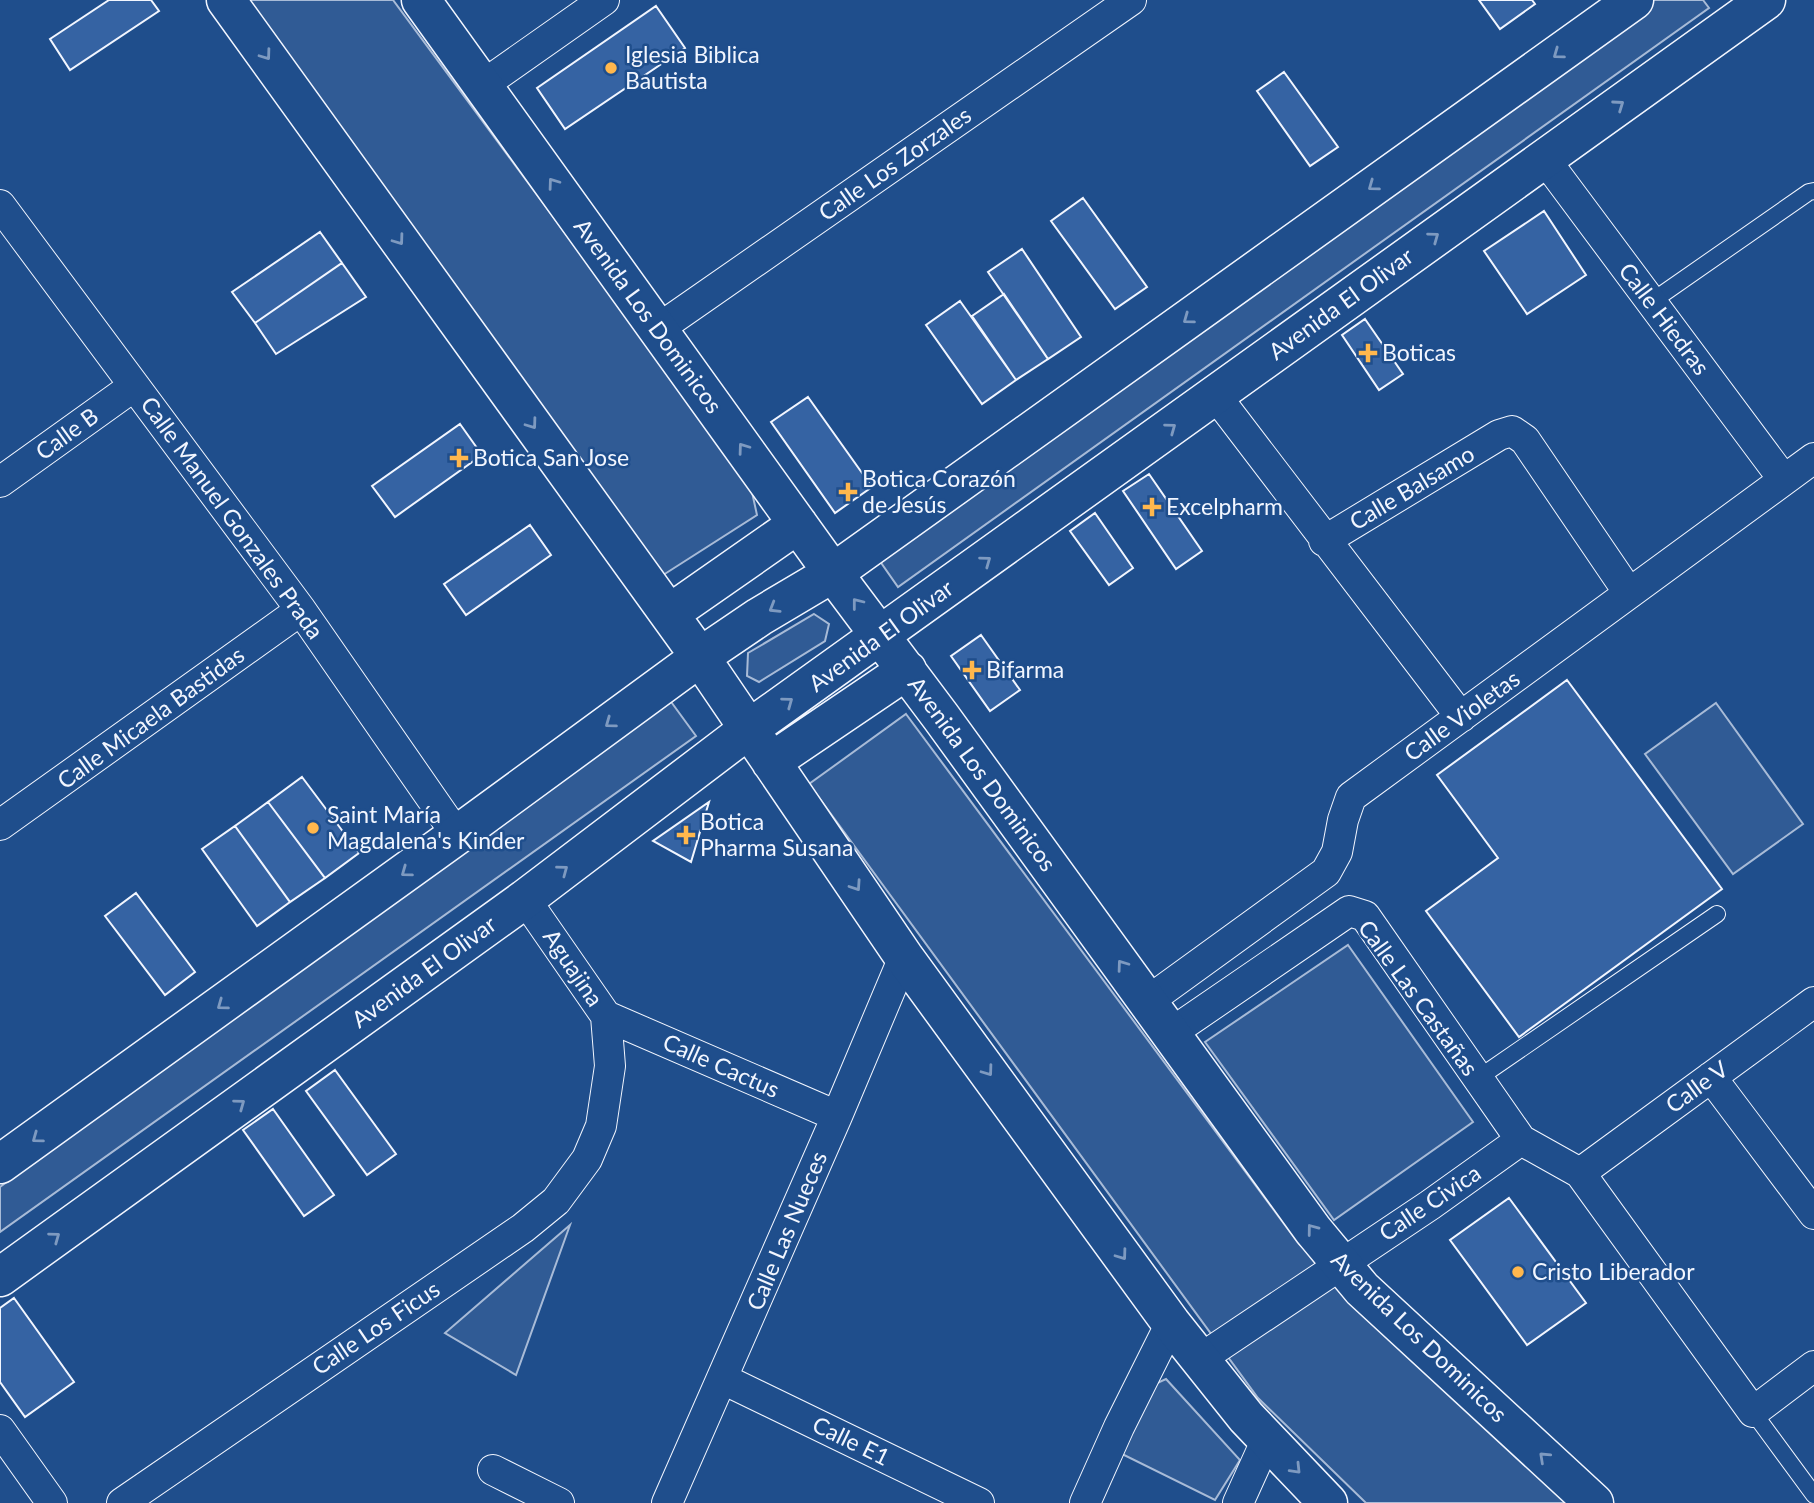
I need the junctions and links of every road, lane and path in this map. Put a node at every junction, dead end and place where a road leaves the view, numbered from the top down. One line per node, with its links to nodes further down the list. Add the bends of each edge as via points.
1 (226, 0): 23 (main road, one-way to 23)
2 (421, 0): 7 (main road, Avenida Los Dominicos)
3 (604, 0): 7 (street)
4 (1131, 0): 12 (street, Calle Los Zorzales)
5 (1633, 0): 20 (main road, one-way to 20)
6 (1752, 4): 8 (main road, Avenida El Olivar, one-way to 6)
7 (483, 86): 12 (main road, Avenida Los Dominicos, one-way to 7)
8 (1544, 158): 11 (street, Calle Hiedras); 14 (main road, Avenida El Olivar, one-way to 8)
9 (1814, 191): 11 (lane)
10 (0, 205): 13 (street, Calle Manuel Gonzales Prada)
11 (1651, 302): 16 (street, Calle Hiedras)
12 (658, 329): 18 (main road, Avenida Los Dominicos, one-way to 12)
13 (134, 386): 17 (street, Calle B); 22 (street, Calle Manuel Gonzales Prada)
14 (1216, 396): 19 (street); 24 (main road, Avenida El Olivar, one-way to 14)
15 (1814, 458): 16 (street, Calle Violetas)
16 (1784, 480): 21 (street, Calle Violetas)
17 (0, 482)
18 (798, 524): 20 (main road, Avenida Los Dominicos); 23 (main road)
19 (1324, 541): 21 (street, Calle Balsamo, via 1512,431 1525,440); 27 (street)
20 (833, 573): 24 (main road, Avenida Los Dominicos, one-way to 20); 25 (main road, one-way to 25)
21 (1629, 593): 27 (street, Calle Violetas)
22 (301, 610): 30 (street, Calle Micaela Bastidas); 31 (street, Calle Manuel Gonzales Prada)
23 (668, 614): 25 (main road)
24 (881, 635): 26 (main road, Avenida Los Dominicos); 28 (main road, Avenida El Olivar, one-way to 24)
25 (700, 657): 28 (main road); 31 (main road, one-way to 31)
26 (906, 670): 29 (main road); 35 (main road, Avenida Los Dominicos, one-way to 26)
27 (1461, 717): 35 (street, Calle Violetas, via 1351,797 1337,852 1326,872)
28 (750, 729): 29 (main road); 32 (main road, Avenida El Olivar, one-way to 28)
29 (771, 762): 34 (main road, one-way to 34)
30 (0, 825)
31 (457, 835): 44 (main road, one-way to 44)
32 (525, 899): 37 (street, Aguajina); 48 (main road, Avenida El Olivar, one-way to 32)
33 (1717, 914): 40 (lane)
34 (904, 957): 41 (street, Calle Las Nueces); 49 (main road, one-way to 49)
35 (1148, 1001): 38 (main road, Avenida Los Dominicos)
36 (1814, 1002): 39 (street, Calle V)
37 (606, 1016): 41 (street, Calle Cactus); 42 (street, Aguajina, via 610,1066)
38 (1171, 1033): 40 (street, Calle Las Castañas, via 1349,911 1365,916); 47 (main road, Avenida Los Dominicos, one-way to 38)
39 (1711, 1077): 45 (street, Calle V); 46 (street)
40 (1477, 1079): 43 (street, Calle Las Castañas)
41 (837, 1116): 52 (street, Calle Las Nueces)
42 (601, 1126): 59 (street, Calle Los Ficus, via 587,1159 556,1201 523,1228)
43 (1521, 1140): 45 (street, Calle Las Castañas); 47 (street, Calle Civica)
44 (0, 1164)
45 (1580, 1173): 53 (street)
46 (1814, 1214)
47 (1339, 1264): 50 (street, Calle Civica); 66 (main road, Avenida Los Dominicos, one-way to 47)
48 (0, 1277)
49 (1171, 1323): 50 (main road); 63 (street)
50 (1200, 1359): 55 (main road)
51 (1814, 1366): 53 (street)
52 (723, 1379): 61 (street, Calle Las Nueces); 62 (street, Calle E1)
53 (1753, 1412): 57 (lane)
54 (0, 1430): 58 (street)
55 (1266, 1439): 64 (street); 65 (main road, one-way to 65)
56 (493, 1470): 60 (street)
57 (1814, 1495)
58 (52, 1503)
59 (122, 1503)
60 (559, 1503)
61 (667, 1503)
62 (979, 1503)
63 (1085, 1503)
64 (1238, 1503)
65 (1328, 1503)
66 (1594, 1503)

